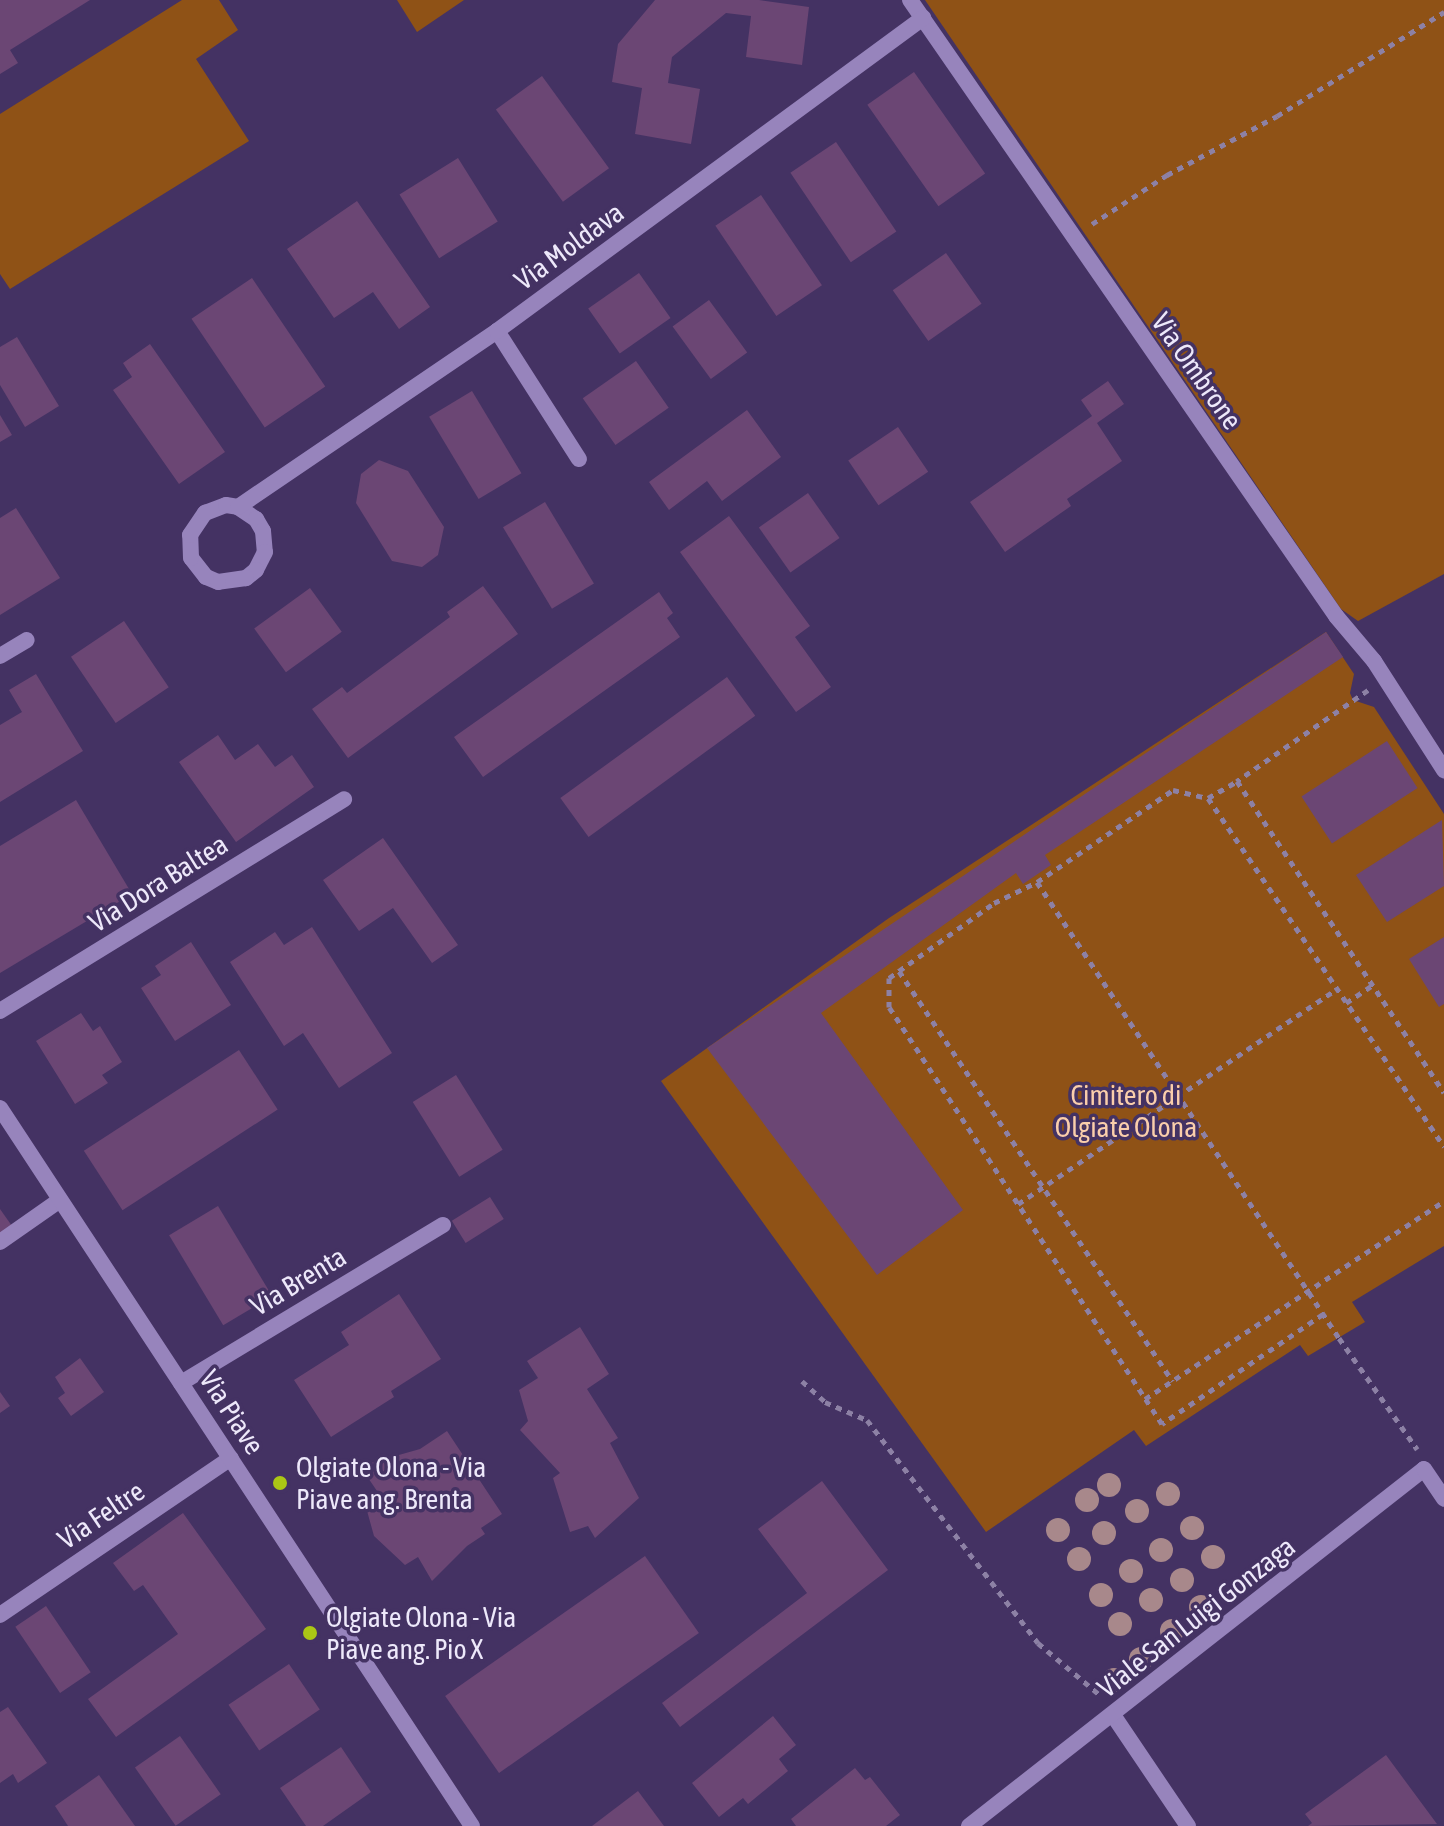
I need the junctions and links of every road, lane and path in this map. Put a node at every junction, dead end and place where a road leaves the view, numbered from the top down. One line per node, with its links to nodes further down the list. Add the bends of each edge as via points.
1 (910, 0): 3 (street, Via Ombrone)
2 (1444, 12): 4 (path)
3 (923, 18): 4 (street, Via Ombrone); 5 (street, Via Moldava)
4 (1072, 236): 10 (street, Via Ombrone, via 1336,616)
5 (497, 331): 6 (street); 7 (street, Via Moldava)
6 (579, 459)
7 (238, 507): 7 (street, Via Moldava, via 226,505 205,513 190,535 195,566 218,582 246,578 265,552 256,519)
8 (27, 640): 9 (street)
9 (0, 656)
10 (1386, 679): 11 (street, Via Ombrone); 12 (path)
11 (1444, 770)
12 (1237, 781): 13 (path); 17 (path)
13 (1208, 798): 15 (path, via 1173,790); 18 (path)
14 (344, 799): 20 (street, Via Dora Baltea)
15 (1037, 882): 16 (path, via 994,903); 22 (path)
16 (899, 971): 25 (path); 28 (path, via 889,978 889,1007)
17 (1373, 985): 19 (path); 21 (path)
18 (1337, 989): 19 (path); 22 (path)
19 (1346, 1003): 24 (path)
20 (0, 1011)
21 (1444, 1092)
22 (1178, 1096): 25 (path); 31 (path)
23 (0, 1108): 26 (street, Via Piave)
24 (1444, 1147)
25 (1043, 1187): 28 (path); 34 (path)
26 (60, 1200): 30 (street); 35 (street, Via Piave)
27 (1444, 1201): 31 (path)
28 (1018, 1204): 36 (path)
29 (443, 1225): 35 (street, Via Brenta)
30 (0, 1242)
31 (1307, 1290): 32 (path); 34 (path)
32 (1323, 1314): 36 (path, via 1162,1424); 37 (path)
33 (802, 1381): 41 (path, via 825,1402 867,1420 1022,1624 1095,1690)
34 (1172, 1381): 36 (path)
35 (181, 1383): 38 (street, Via Piave)
36 (1145, 1399)
37 (1418, 1450)
38 (231, 1458): 40 (street, Via Feltre); 42 (street, Via Piave)
39 (1444, 1499): 41 (street, Viale San Luigi Gonzaga, via 1424,1469)
40 (0, 1615)
41 (1113, 1715): 43 (street, Viale San Luigi Gonzaga); 44 (street)
42 (472, 1826)
43 (969, 1826)
44 (1188, 1826)

